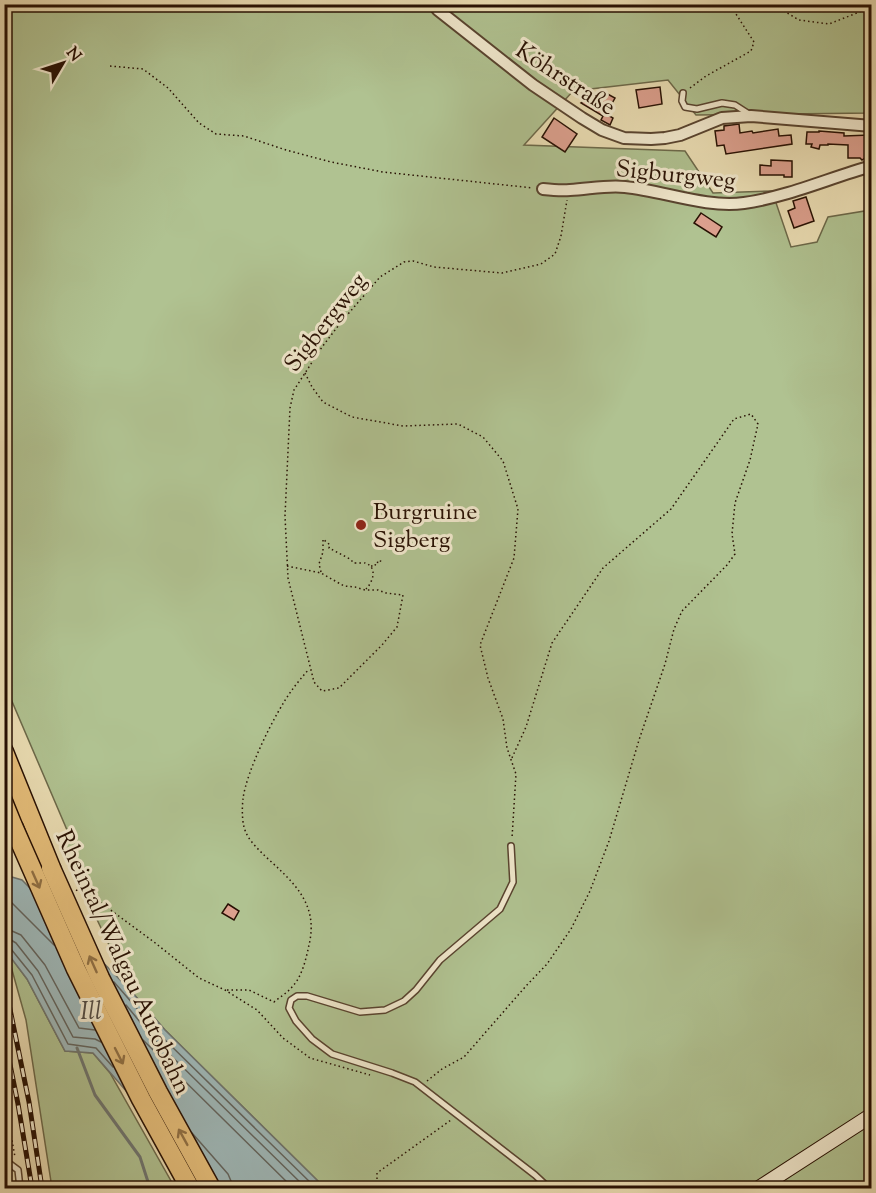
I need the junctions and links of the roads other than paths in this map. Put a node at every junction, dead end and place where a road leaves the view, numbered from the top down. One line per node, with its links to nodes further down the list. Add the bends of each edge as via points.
1 (433, 4): 3 (street, Köhrstraße, via 533,85 602,130 624,138 665,138 722,118)
2 (683, 93): 3 (lane, via 685,107 697,109 722,103 735,105)
3 (751, 116): 4 (street, Köhrstraße)
4 (872, 126)
5 (872, 166): 6 (street, Sigburgweg, via 742,204 705,202 624,186)
6 (543, 189)
7 (4, 752): 14 (highway, Rheintal/Walgau Autobahn, one-way to 7, bridge, via 100,978)
8 (4, 804): 13 (highway, Rheintal/Walgau Autobahn, one-way to 13, bridge, via 76,969)
9 (511, 846): 15 (lane, via 513,882 500,909 441,960 404,1001 385,1010 360,1012 297,996 289,1008 312,1039 332,1054 406,1077 421,1086)
10 (872, 1115): 16 (main road)
11 (4, 1162): 12 (lane, via 18,1170)
12 (20, 1188)
13 (190, 1188)
14 (211, 1188)
15 (549, 1188)
16 (759, 1188)

